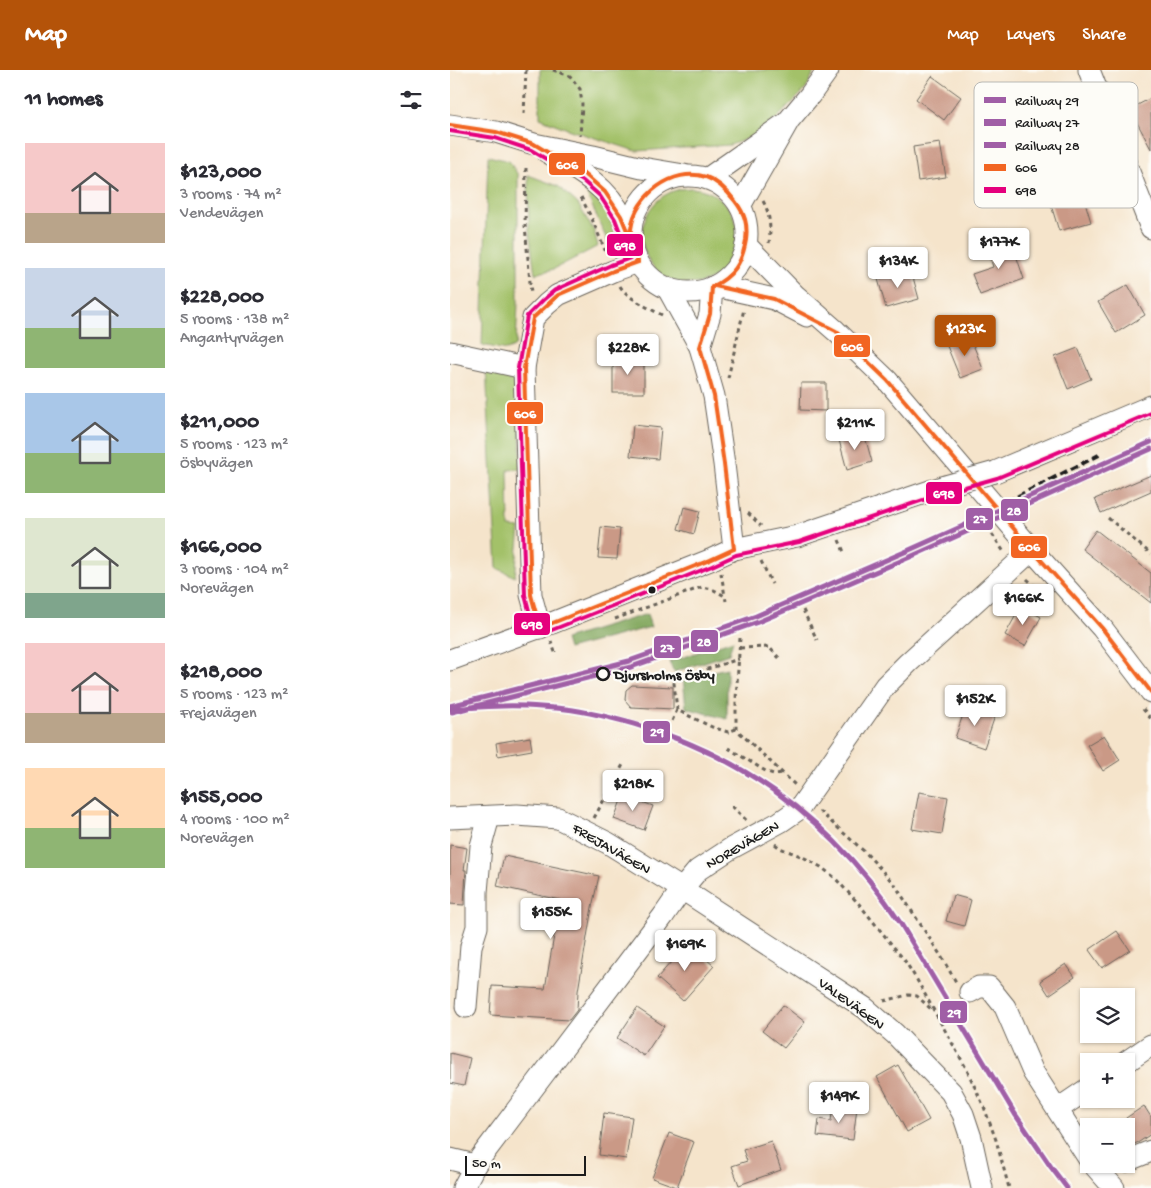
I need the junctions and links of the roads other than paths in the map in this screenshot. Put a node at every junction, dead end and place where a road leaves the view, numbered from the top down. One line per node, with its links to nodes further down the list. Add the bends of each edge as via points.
1 (828, 70): 4 (street)
2 (1089, 70): 3 (street)
3 (1094, 82)
4 (789, 120): 8 (street); 10 (street)
5 (450, 125): 6 (street, via 496,132)
6 (534, 144): 7 (street); 13 (street, via 587,176 606,192 621,216)
7 (685, 175): 8 (street); 13 (street, via 668,180 650,191 638,207 632,226)
8 (708, 178): 10 (street)
9 (1138, 195): 11 (street)
10 (740, 206): 12 (street, via 747,226)
11 (1151, 228)
12 (746, 245): 14 (street, via 737,267 723,282); 16 (street)
13 (635, 252): 15 (street, via 650,278); 19 (street, via 613,271 558,295 533,318)
14 (714, 286): 15 (street, via 685,293); 16 (street, via 774,299); 17 (street)
15 (668, 288): 17 (street)
16 (836, 331): 22 (street, via 887,380)
17 (700, 346): 21 (street, via 714,396 724,464)
18 (450, 352): 19 (street)
19 (524, 368): 23 (street, via 531,595)
20 (1151, 406): 21 (street, bridge, via 995,472 797,536)
21 (743, 547): 23 (street)
22 (1032, 550): 25 (street, via 1102,628); 28 (street, NOREVÄGEN, via 885,686 812,803 698,870)
23 (544, 632): 24 (street)
24 (450, 660)
25 (1151, 692)
26 (488, 817): 27 (street, FREJAVÄGEN); 28 (street, FREJAVÄGEN, via 558,818 608,843); 30 (street, via 481,846 477,927 471,946)
27 (450, 818)
28 (682, 889): 39 (street, NOREVÄGEN); 42 (street, VALEVÄGEN, via 865,1008 896,1034 951,1092 971,1138)
29 (964, 990): 34 (street, via 989,987 1005,1007 1034,1072)
30 (466, 1007)
31 (1151, 1045): 32 (street)
32 (1135, 1056)
33 (1080, 1094): 34 (street)
34 (1058, 1110): 35 (street)
35 (1080, 1144)
36 (1151, 1151): 37 (street)
37 (1135, 1157)
38 (450, 1159): 39 (street)
39 (475, 1165): 41 (street, NOREVÄGEN)
40 (1101, 1173): 43 (street)
41 (463, 1188)
42 (982, 1188)
43 (1114, 1188)

